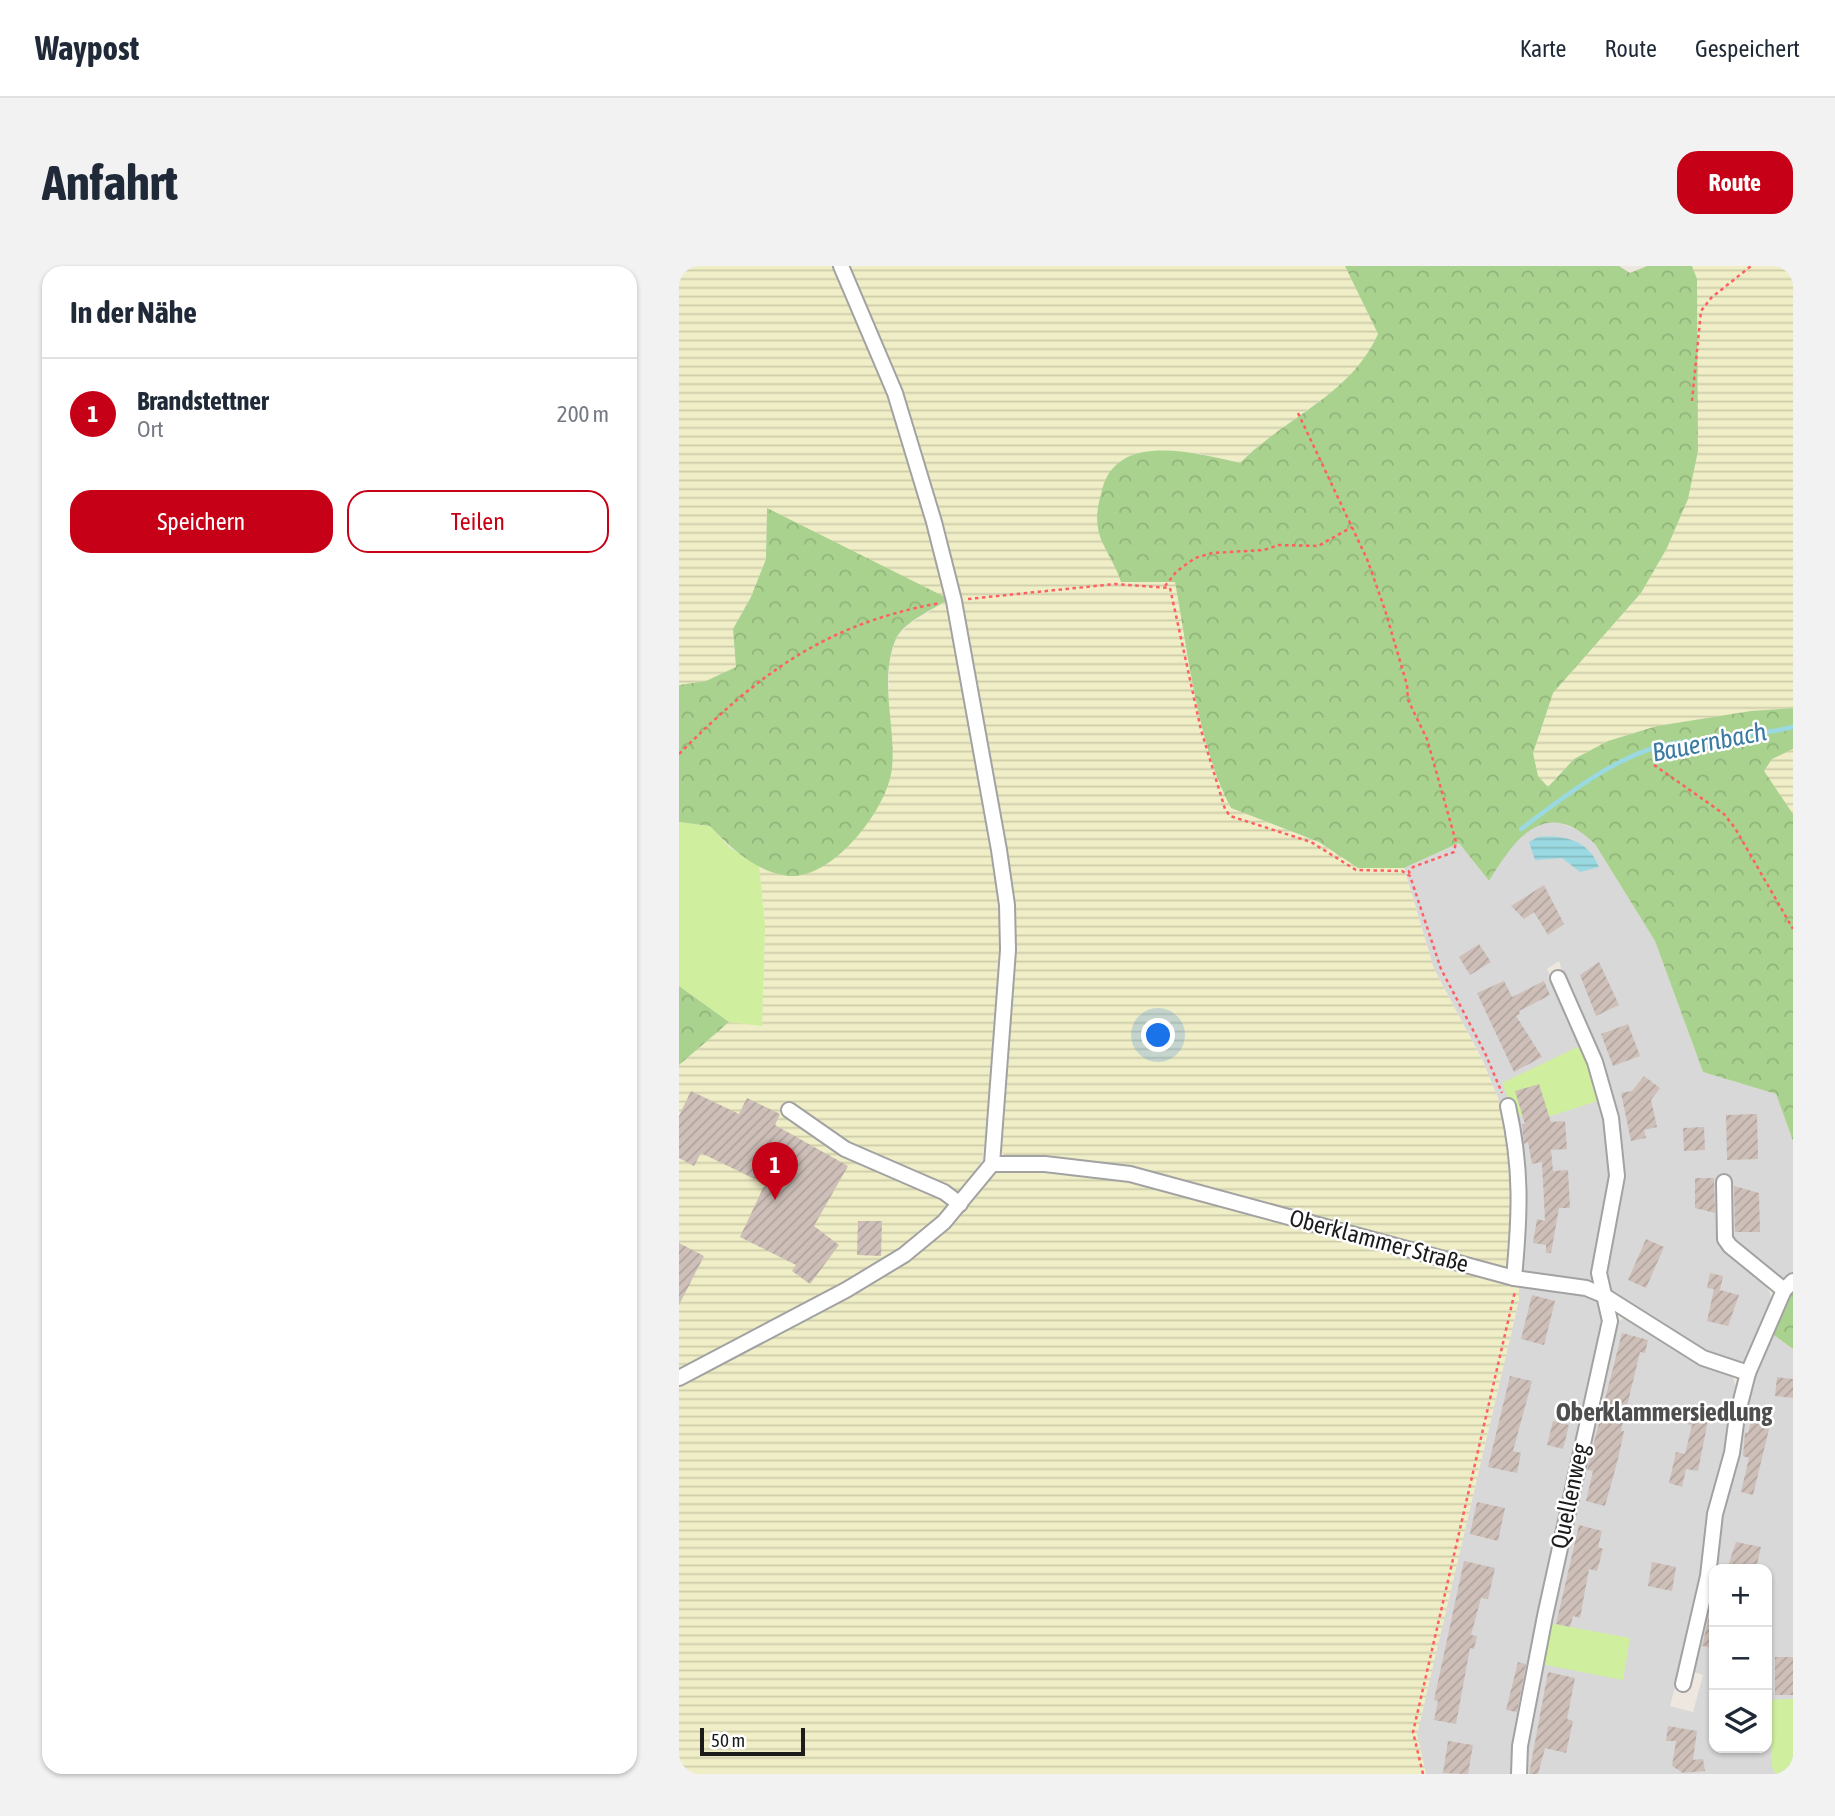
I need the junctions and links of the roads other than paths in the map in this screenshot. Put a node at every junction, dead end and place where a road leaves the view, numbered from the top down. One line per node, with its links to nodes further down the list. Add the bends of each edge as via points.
1 (841, 266): 5 (street, via 910,436 954,601 983,755 1007,905 1007,992)
2 (1558, 978): 10 (street, Quellenweg, via 1595,1062 1611,1118 1617,1176 1599,1273)
3 (1508, 1106): 8 (street, via 1518,1152 1520,1194)
4 (789, 1110): 7 (street, via 845,1149 944,1192)
5 (992, 1164): 7 (street); 8 (street, Oberklammer Straße, via 1045,1164 1130,1174)
6 (1724, 1182): 9 (street, via 1725,1239 1730,1247)
7 (960, 1204): 12 (street, via 881,1271)
8 (1514, 1278): 10 (street, Oberklammer Straße, via 1586,1288)
9 (1788, 1285): 11 (street)
10 (1604, 1295): 11 (street, Oberklammer Straße, via 1703,1358); 14 (street, Quellenweg, via 1610,1321 1535,1663)
11 (1748, 1373): 13 (street, via 1714,1514 1708,1576)
12 (679, 1378)
13 (1683, 1684)
14 (1519, 1774)

